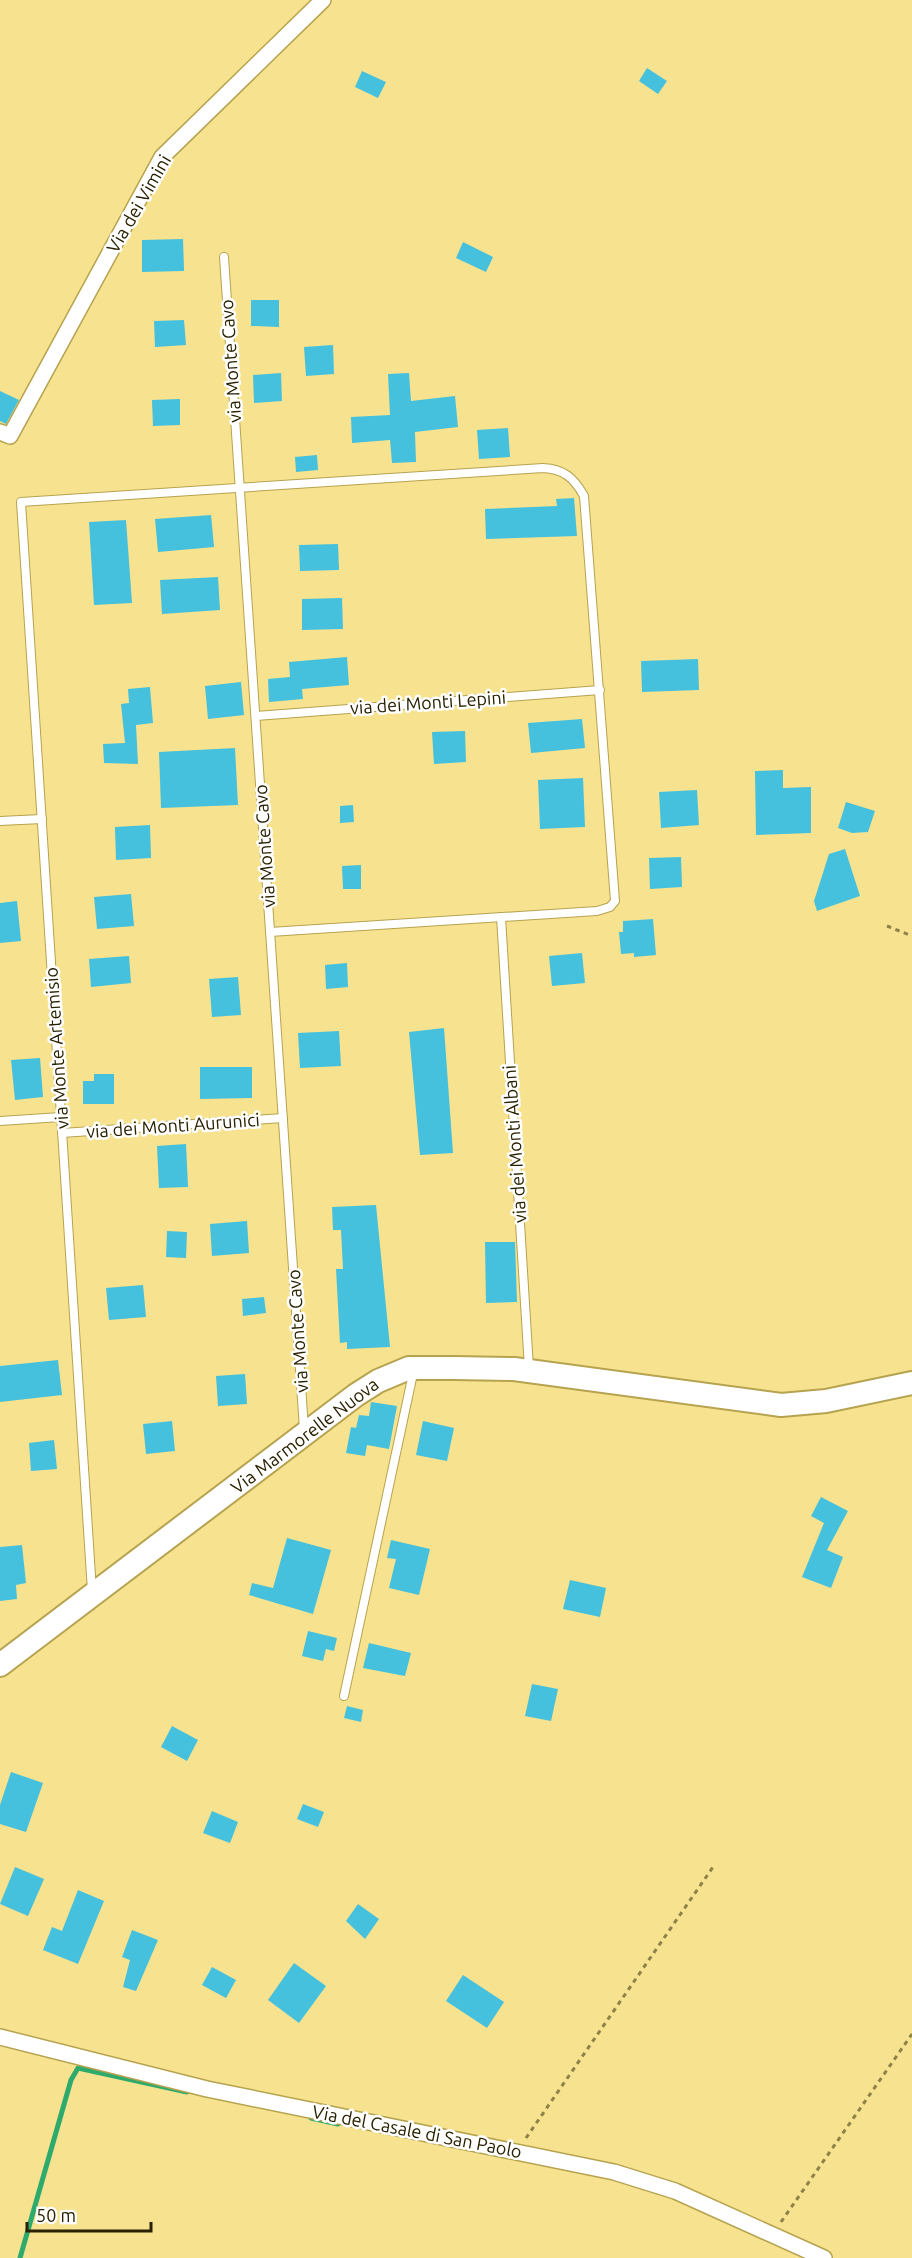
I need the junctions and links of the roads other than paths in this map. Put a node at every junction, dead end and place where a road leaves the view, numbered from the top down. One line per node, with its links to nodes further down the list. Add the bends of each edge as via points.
1 (323, 0): 3 (street, Via dei Vimini, via 162,157 10,436)
2 (224, 257): 4 (lane, via Monte Cavo)
3 (0, 432)
4 (240, 489): 5 (lane, via 543,468 567,474 584,496); 6 (lane, via Monte Cavo); 7 (lane, via Monte Artemisio, via 21,502)
5 (600, 690): 6 (lane, via dei Monti Lepini); 9 (lane, via 615,901 597,911)
6 (256, 716): 10 (lane, via Monte Cavo)
7 (42, 819): 8 (lane); 11 (lane, via Monte Artemisio)
8 (0, 821)
9 (501, 917): 10 (lane); 16 (lane, via dei Monti Albani)
10 (270, 932): 12 (lane, via Monte Cavo)
11 (61, 1117): 13 (lane, via dei Monti Aurunici); 14 (lane, via Monte Artemisio)
12 (283, 1118): 14 (lane, via dei Monti Aurunici); 18 (lane, via Monte Cavo)
13 (0, 1121)
14 (62, 1133): 19 (lane, via Monte Artemisio)
15 (415, 1368): 16 (street, Via Marmorelle Nuova); 18 (street, Via Marmorelle Nuova, via 378,1381); 21 (lane)
16 (529, 1371): 17 (street, Via Marmorelle Nuova, via 781,1405 826,1401)
17 (912, 1383)
18 (305, 1435): 19 (street, Via Marmorelle Nuova)
19 (92, 1595): 20 (street, Via Marmorelle Nuova)
20 (0, 1665)
21 (344, 1696)
22 (0, 2037): 23 (street, Via del Casale di San Paolo, via 207,2090 645,2181 675,2190)
23 (824, 2258)

